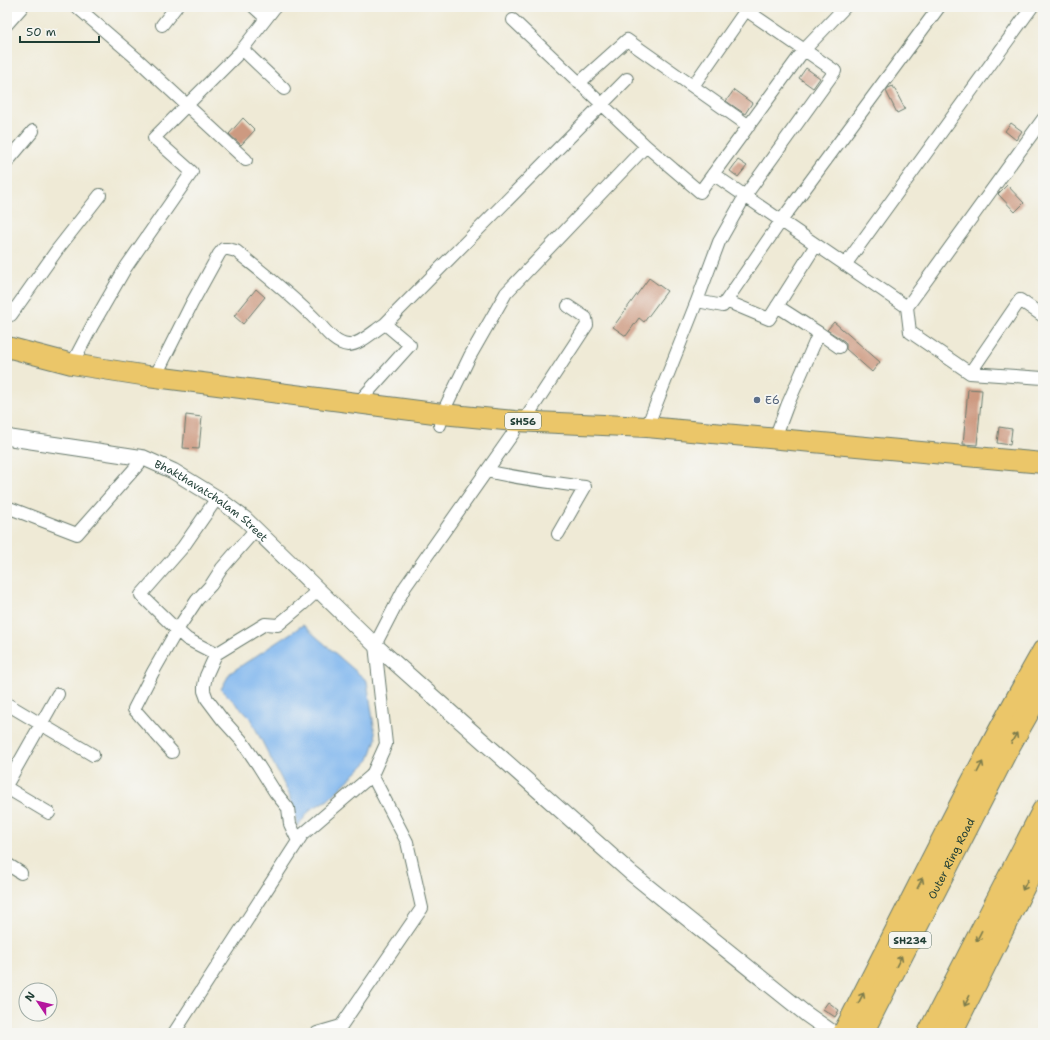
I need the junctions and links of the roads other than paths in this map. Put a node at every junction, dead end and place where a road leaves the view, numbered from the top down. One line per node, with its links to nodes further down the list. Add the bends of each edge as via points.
1 (22, 7): 11 (street)
2 (78, 7): 19 (street)
3 (176, 7): 12 (street)
4 (254, 7): 9 (street)
5 (275, 7): 9 (street)
6 (845, 7): 14 (street)
7 (939, 7): 30 (street)
8 (1032, 7): 32 (street)
9 (266, 18): 13 (street)
10 (513, 20): 16 (street)
11 (7, 24)
12 (162, 25)
13 (242, 48): 18 (street); 19 (street)
14 (804, 50): 17 (street, via 746,10); 22 (street); 29 (street, via 835,71)
15 (627, 79): 20 (street)
16 (579, 84): 17 (street, via 628,40); 20 (street)
17 (693, 86): 22 (street)
18 (284, 89)
19 (187, 105): 25 (street); 45 (street, via 154,138 192,172 126,267)
20 (602, 105): 24 (street); 40 (street)
21 (1043, 119): 37 (street)
22 (749, 126): 27 (street)
23 (33, 131): 26 (street)
24 (646, 146): 27 (street, via 700,192); 50 (street, via 506,293 470,356)
25 (246, 160)
26 (7, 162)
27 (713, 174): 29 (street)
28 (100, 195): 38 (street, via 11,315)
29 (745, 196): 30 (street); 33 (street, via 719,242)
30 (781, 221): 31 (street); 34 (street)
31 (816, 245): 32 (street); 36 (street)
32 (845, 265): 37 (street)
33 (697, 301): 34 (street, via 723,306); 51 (street)
34 (726, 301): 36 (street, via 769,319)
35 (568, 306): 52 (street, via 586,318 586,325)
36 (777, 306): 41 (street)
37 (907, 307): 46 (street, via 910,332)
38 (7, 314)
39 (1043, 316): 46 (street, via 1020,300)
40 (385, 324): 47 (street, via 361,341 349,345 341,343 307,310 236,251 224,249 192,303); 49 (street, via 410,345)
41 (819, 333): 43 (street); 54 (street)
42 (7, 347): 45 (main road, SH56)
43 (839, 347)
44 (7, 358): 50 (main road, SH56, via 70,374 146,387 346,414)
45 (72, 364): 47 (main road, SH56)
46 (970, 373): 48 (street)
47 (156, 377): 49 (main road, SH56)
48 (1043, 378)
49 (358, 403): 50 (main road, SH56)
50 (441, 419): 52 (main road, SH56)
51 (647, 426): 52 (main road, SH56); 54 (main road, SH56)
52 (519, 427): 57 (street); 58 (main road, SH56)
53 (7, 436): 55 (street, Bhakthavatchalam Street)
54 (775, 438): 56 (main road, SH56)
55 (144, 458): 59 (street, Bhakthavatchalam Street, via 173,471); 60 (street, via 77,534)
56 (1043, 463)
57 (487, 471): 62 (street, via 526,480 585,487); 65 (street, via 405,587)
58 (1043, 474)
59 (217, 498): 61 (street, Bhakthavatchalam Street); 64 (street, via 183,547 141,594)
60 (7, 507)
61 (256, 529): 63 (street, Bhakthavatchalam Street); 64 (street, via 222,568)
62 (558, 534)
63 (318, 590): 65 (street, Bhakthavatchalam Street); 67 (street, via 278,625 264,624)
64 (177, 630): 67 (street, via 187,639); 72 (street, via 134,709)
65 (374, 645): 74 (street, via 386,744); 85 (street, Bhakthavatchalam Street, via 632,874)
66 (1043, 650): 86 (main road, one-way to 66, via 1018,693)
67 (216, 654): 79 (street, via 204,681 205,695 241,740 288,808 290,824)
68 (1043, 686): 87 (highway, Outer Ring Road / SH234, one-way to 68, via 1006,751)
69 (58, 694): 71 (street)
70 (7, 704): 71 (street)
71 (41, 725): 73 (street); 75 (street)
72 (172, 752)
73 (93, 755)
74 (372, 775): 79 (street); 84 (street, via 407,842 422,908 341,1026)
75 (7, 784)
76 (7, 788): 78 (street)
77 (1043, 811): 88 (highway, one-way to 88)
78 (49, 813)
79 (298, 841): 83 (street)
80 (1043, 850): 89 (main road, one-way to 89)
81 (7, 864): 82 (street)
82 (21, 873)
83 (174, 1033)
84 (317, 1033)
85 (833, 1033)
86 (843, 1033)
87 (862, 1033)
88 (929, 1033)
89 (952, 1033)

